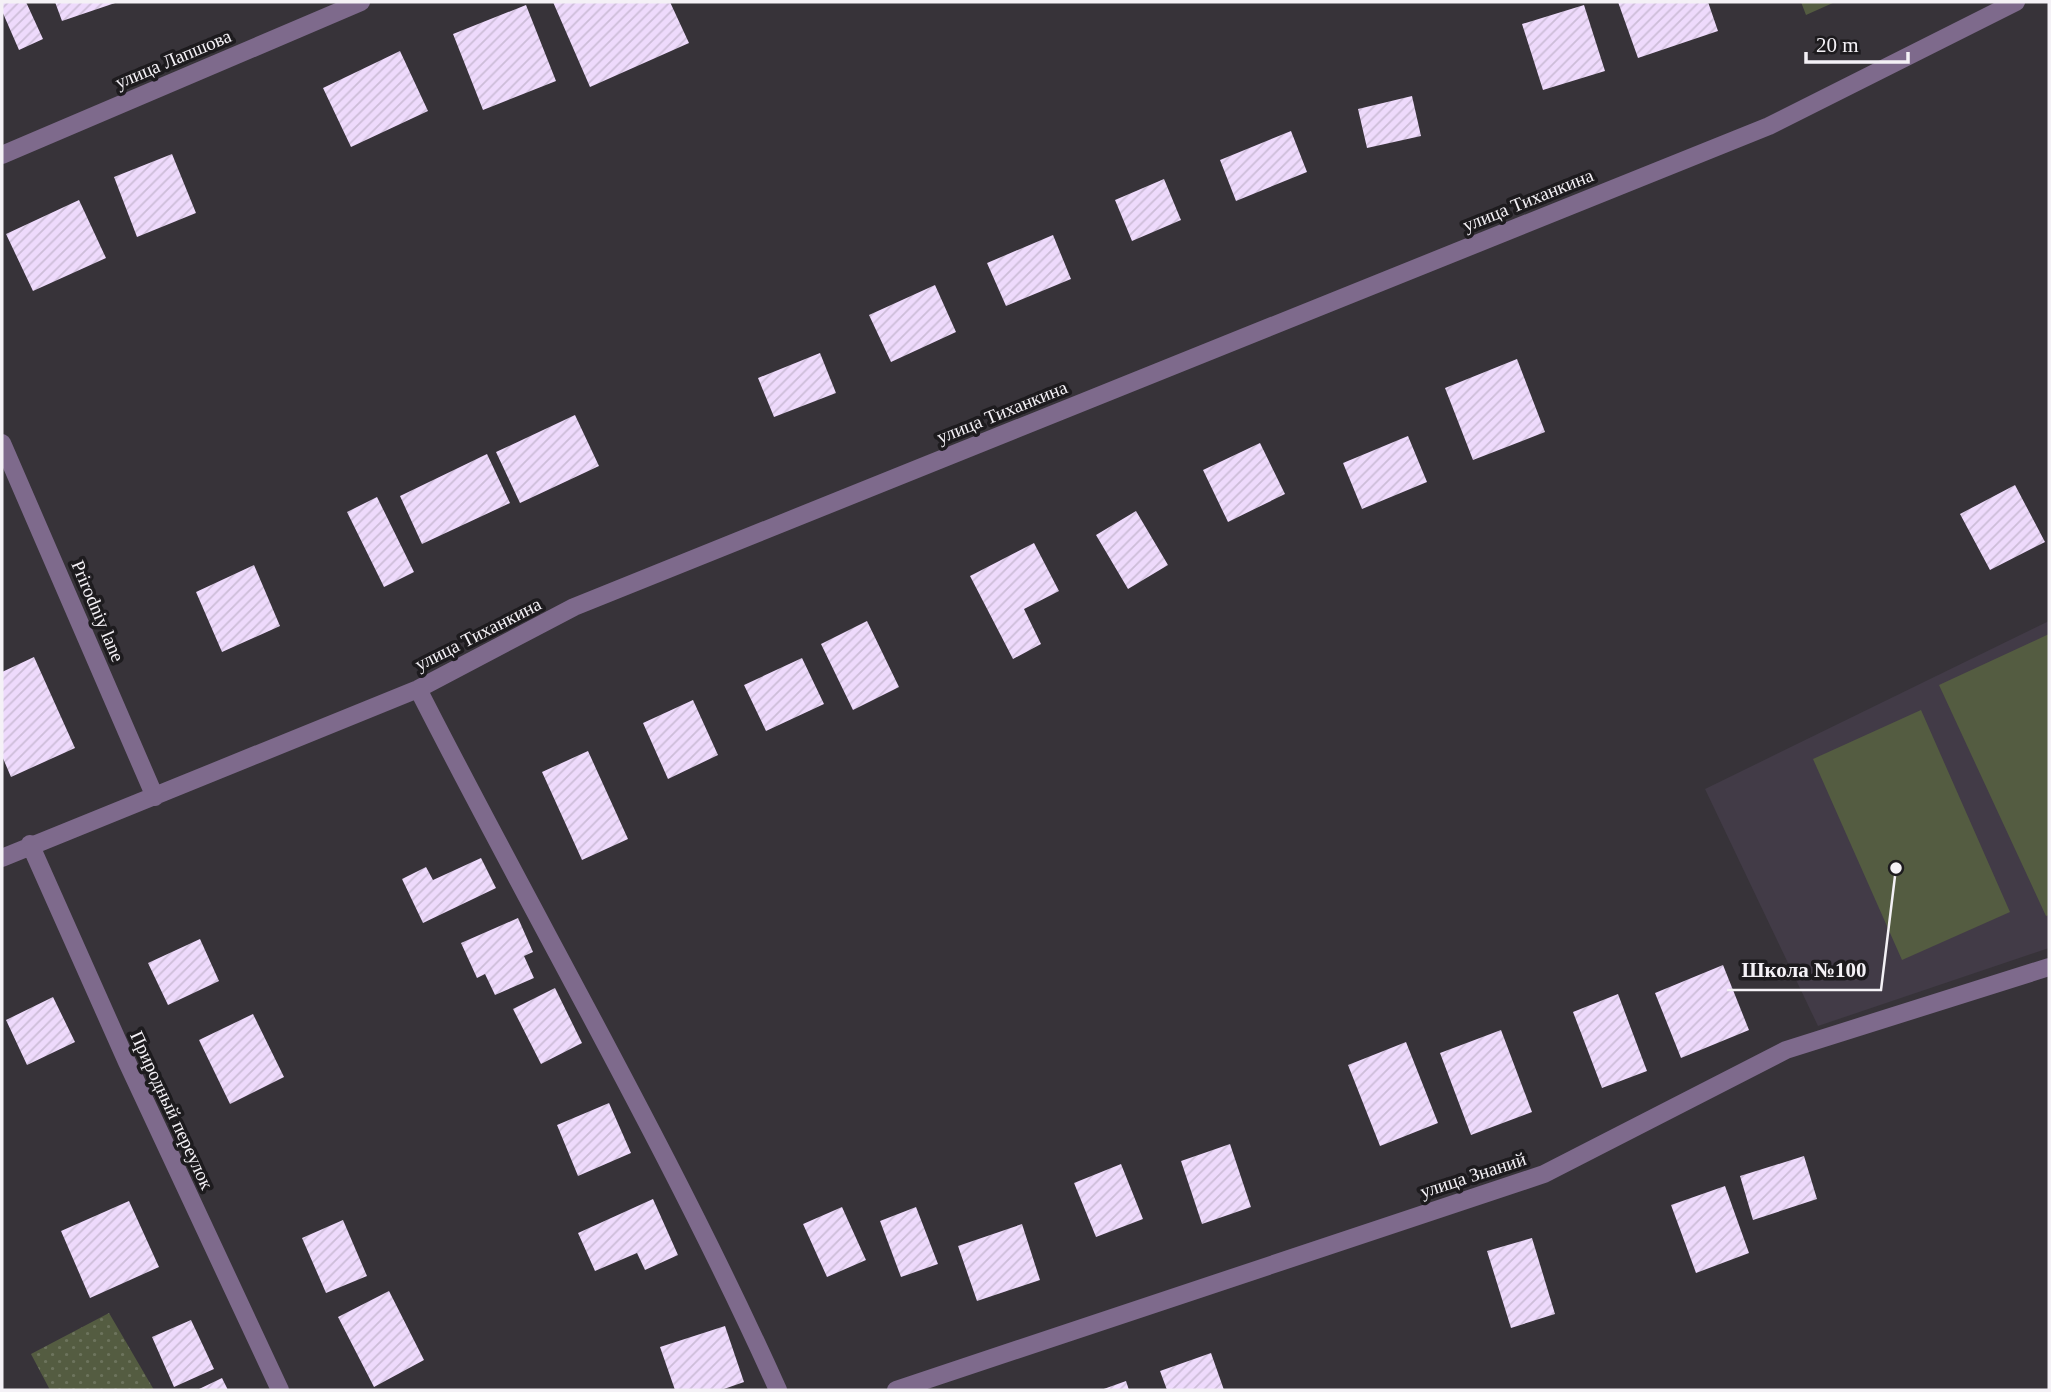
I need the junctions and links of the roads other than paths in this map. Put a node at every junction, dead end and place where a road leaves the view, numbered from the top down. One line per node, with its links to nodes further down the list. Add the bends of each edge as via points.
1 (361, 2): 3 (street, улица Лапшова)
2 (2016, 2): 5 (street, улица Тиханкина, via 1769,125 574,607)
3 (2, 155)
4 (2, 443): 6 (street, Prirodniy lane)
5 (418, 688): 6 (street, улица Тиханкина); 11 (street, via 679,1182)
6 (155, 797): 7 (street, улица Тиханкина)
7 (30, 845): 8 (street, улица Тиханкина); 10 (street, Природный переулок)
8 (2, 858)
9 (2049, 967): 12 (street, улица Знаний, via 1786,1051 1544,1174)
10 (280, 1390)
11 (778, 1390)
12 (896, 1390)

